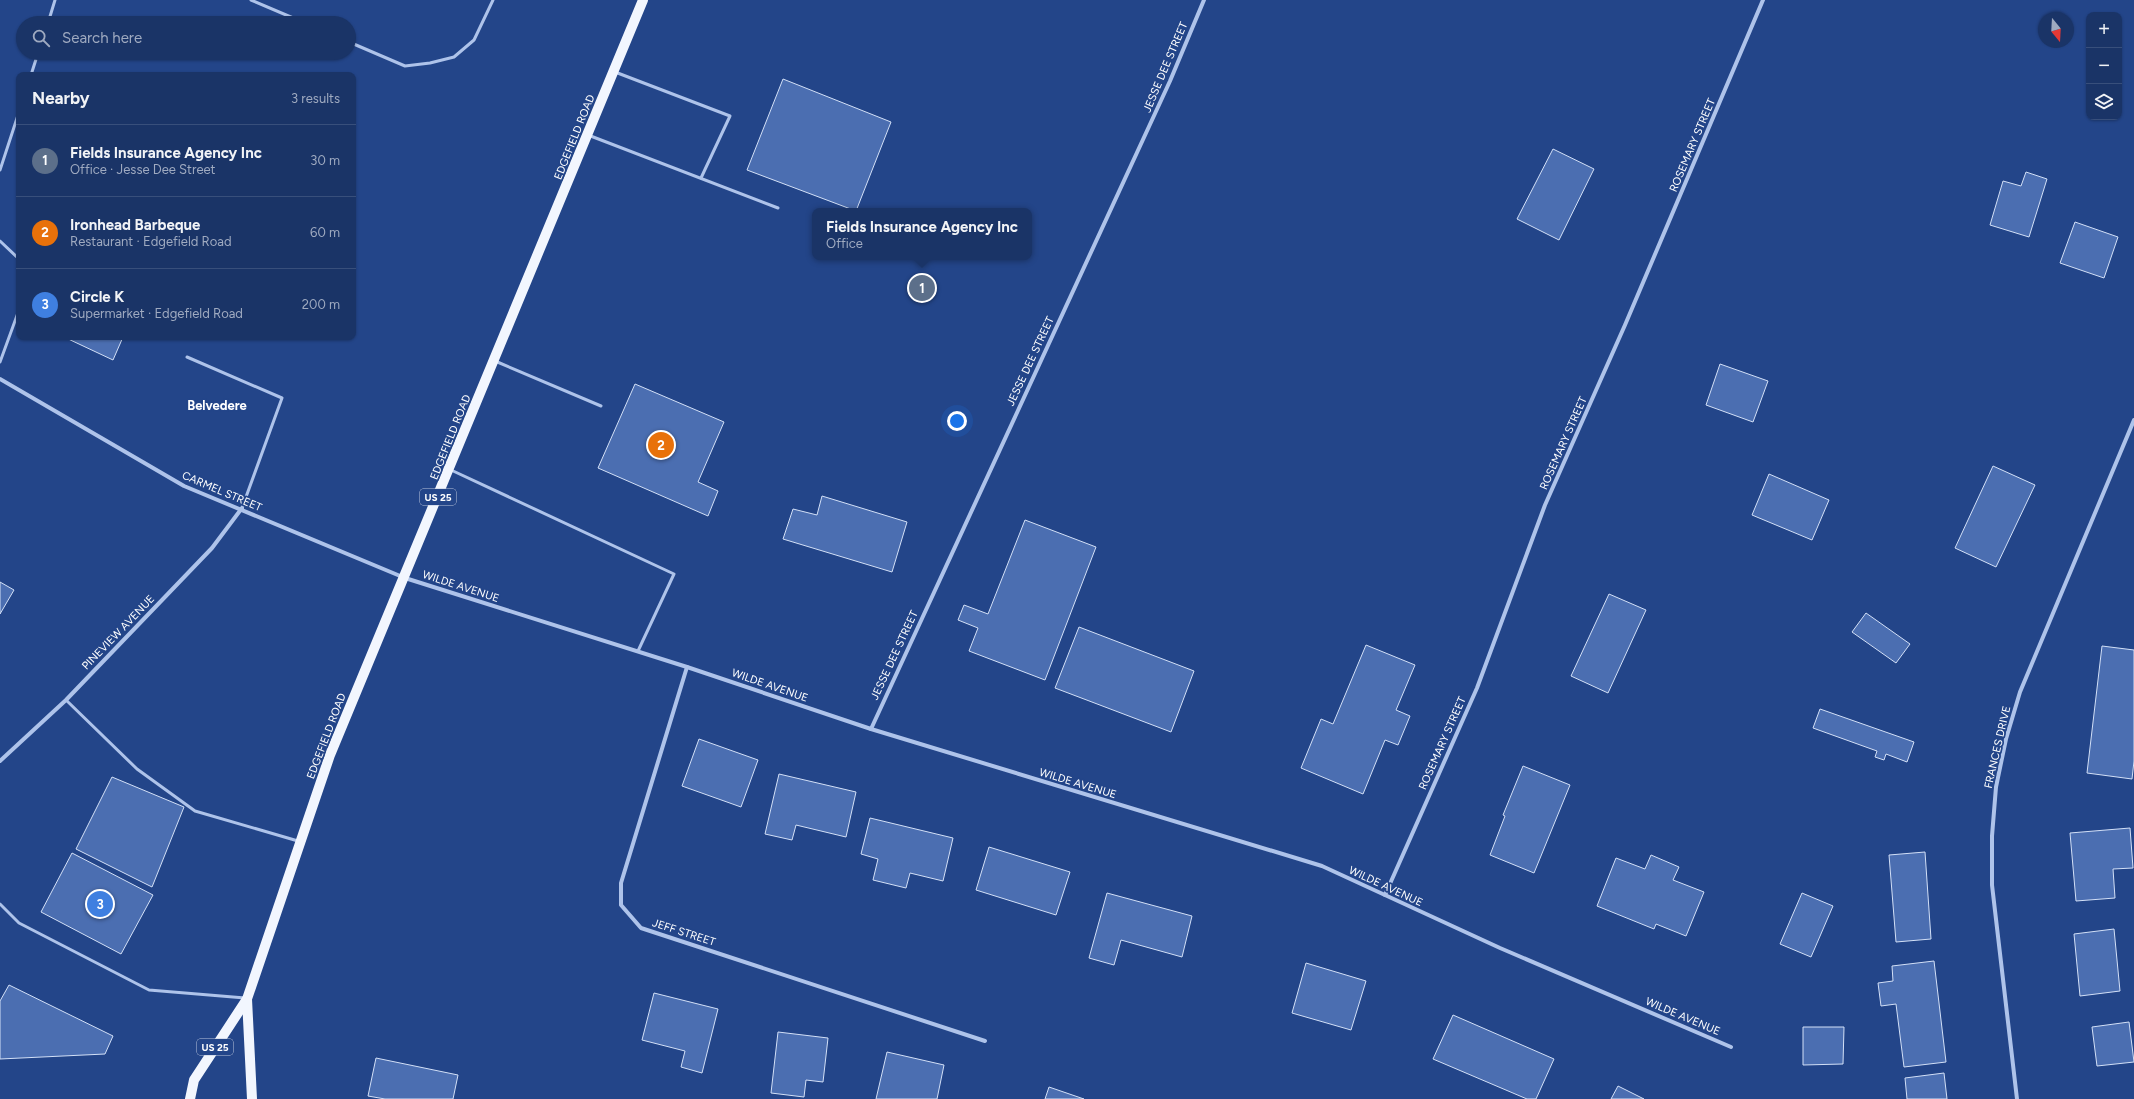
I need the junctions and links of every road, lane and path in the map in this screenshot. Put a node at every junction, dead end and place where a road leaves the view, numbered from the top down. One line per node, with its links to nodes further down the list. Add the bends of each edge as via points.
1 (55, 0): 7 (lane)
2 (251, 0): 8 (lane)
3 (493, 0): 9 (lane, via 474,40 454,57 405,66)
4 (643, 0): 12 (main road, EDGEFIELD ROAD / US 25)
5 (1204, 0): 33 (street, JESSE DEE STREET, via 1170,81)
6 (1763, 0): 36 (street, ROSEMARY STREET, via 1546,505 1477,688)
7 (50, 16)
8 (289, 16)
9 (356, 45)
10 (36, 60): 11 (lane)
11 (32, 72)
12 (614, 72): 14 (main road, EDGEFIELD ROAD / US 25); 16 (lane, via 730,116)
13 (16, 121): 15 (lane)
14 (588, 135): 16 (lane); 22 (main road, EDGEFIELD ROAD / US 25)
15 (0, 170)
16 (701, 178): 17 (lane)
17 (778, 208)
18 (0, 241): 19 (lane)
19 (16, 257)
20 (16, 318): 23 (lane)
21 (187, 357): 28 (lane, via 282,398)
22 (494, 360): 25 (lane); 27 (main road, EDGEFIELD ROAD / US 25)
23 (0, 362)
24 (0, 379): 28 (street, CARMEL STREET, via 184,486)
25 (601, 406)
26 (2134, 420): 43 (street, FRANCES DRIVE, via 2020,692 2006,739 1996,787 1992,885)
27 (449, 469): 29 (main road, EDGEFIELD ROAD / US 25); 30 (lane, via 674,574)
28 (242, 508): 29 (street, CARMEL STREET); 32 (street, PINEVIEW AVENUE, via 212,548)
29 (405, 578): 30 (street, WILDE AVENUE); 35 (main road, EDGEFIELD ROAD / US 25, via 374,645 330,756)
30 (638, 651): 31 (street, WILDE AVENUE)
31 (687, 667): 33 (street, WILDE AVENUE); 39 (street, JEFF STREET, via 621,883 621,905 641,928)
32 (66, 700): 34 (street, PINEVIEW AVENUE); 35 (lane, via 137,769 195,811)
33 (871, 729): 36 (street, WILDE AVENUE, via 1322,866)
34 (0, 762)
35 (300, 842): 38 (main road, EDGEFIELD ROAD / US 25)
36 (1384, 895): 40 (street, WILDE AVENUE, via 1500,948)
37 (0, 904): 38 (lane, via 19,923 149,990)
38 (247, 998): 41 (main road, EDGEFIELD ROAD / US 25, via 194,1080); 42 (main road, EDGEFIELD ROAD / US 25)
39 (985, 1041)
40 (1731, 1047)
41 (190, 1099)
42 (252, 1099)
43 (2017, 1099)

